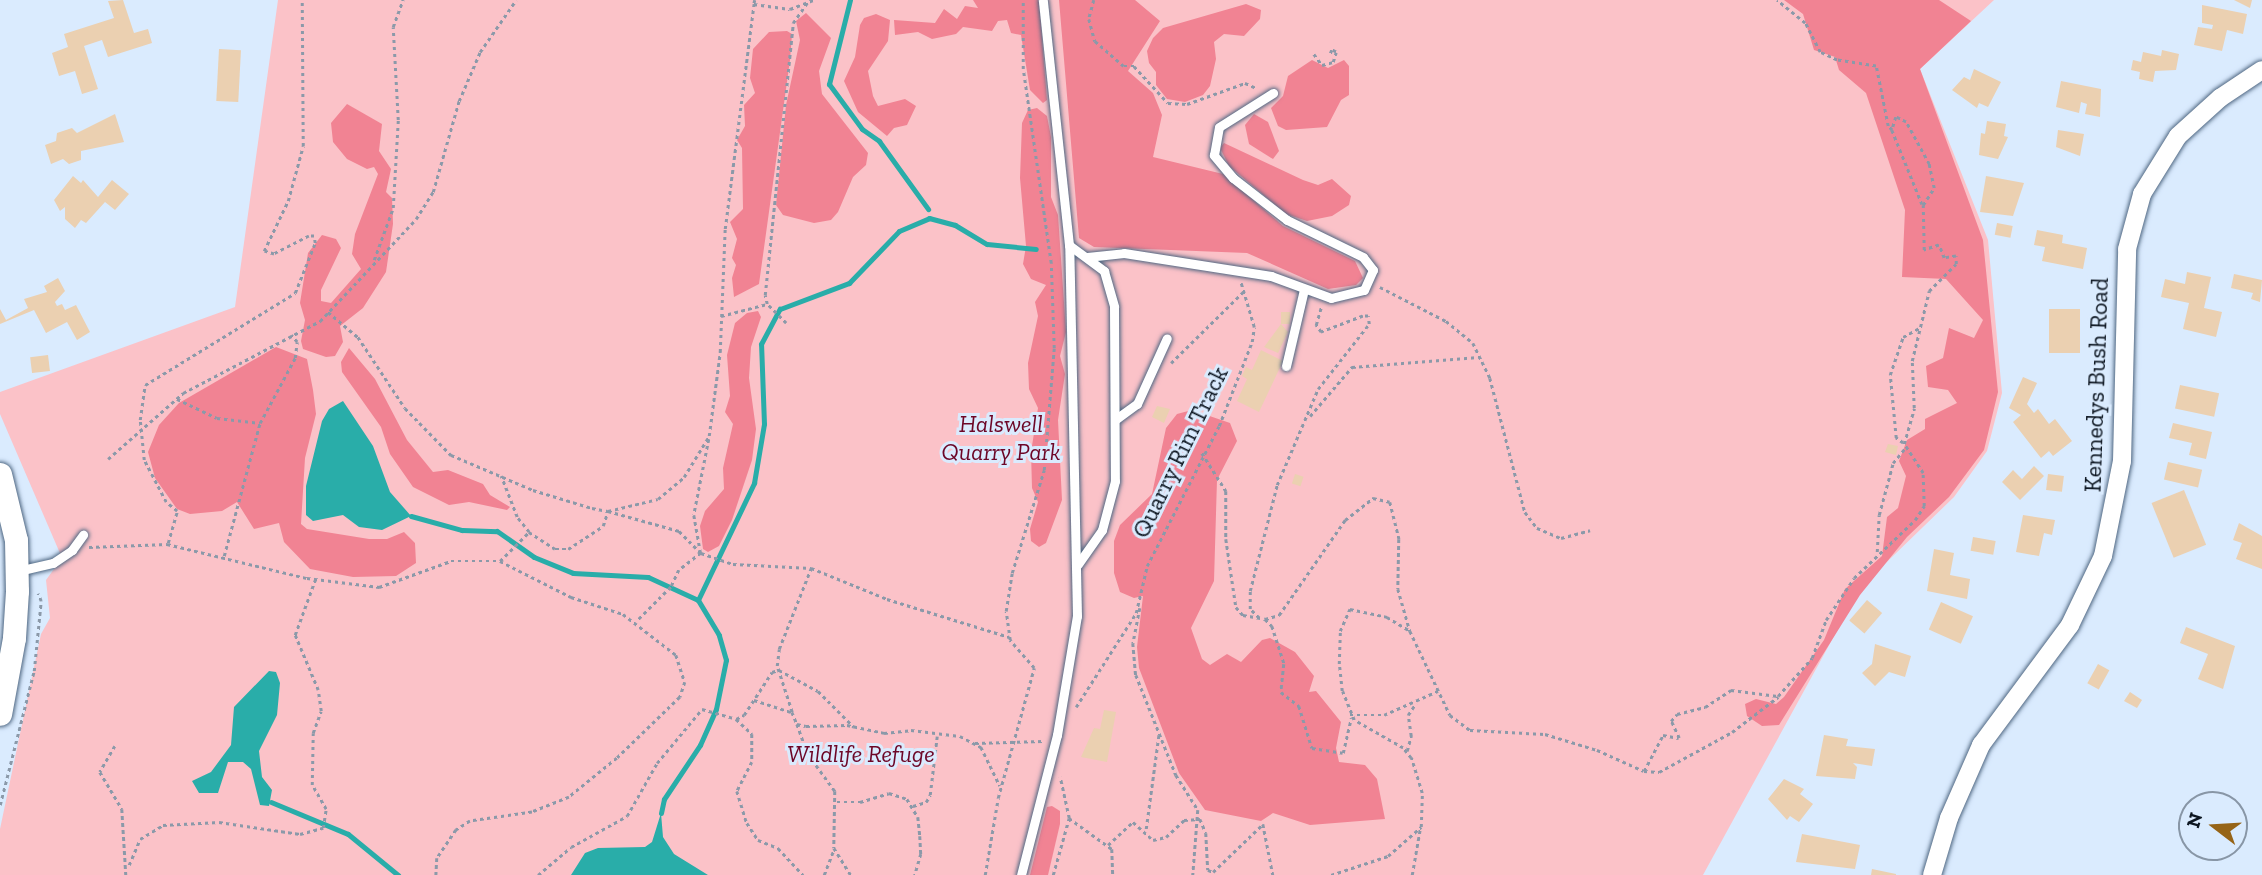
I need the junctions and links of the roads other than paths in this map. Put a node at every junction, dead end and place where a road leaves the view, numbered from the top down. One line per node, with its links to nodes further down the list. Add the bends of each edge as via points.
1 (1043, 0): 4 (lane)
2 (2262, 71): 16 (street, Kennedys Bush Road, via 2220,98 2178,136 2142,194 2127,249 2122,461 2103,556 2070,625 1981,745 1949,818)
3 (1273, 93): 6 (lane, via 1219,127 1212,147 1217,163 1287,220 1363,257 1373,270 1370,284 1353,296 1324,297)
4 (1069, 245): 5 (lane); 12 (lane)
5 (1087, 257): 6 (lane, via 1124,253 1271,276); 9 (lane, via 1104,271 1113,289)
6 (1304, 289): 8 (lane)
7 (1167, 338): 9 (lane, via 1137,404)
8 (1286, 366)
9 (1116, 419): 12 (lane, via 1112,500 1096,541)
10 (0, 474): 13 (street, via 14,528)
11 (83, 535): 13 (lane, via 53,564)
12 (1078, 564): 15 (lane, via 1077,627 1056,735)
13 (17, 571): 14 (street, via 14,638)
14 (0, 714)
15 (1020, 875)
16 (1932, 875)

